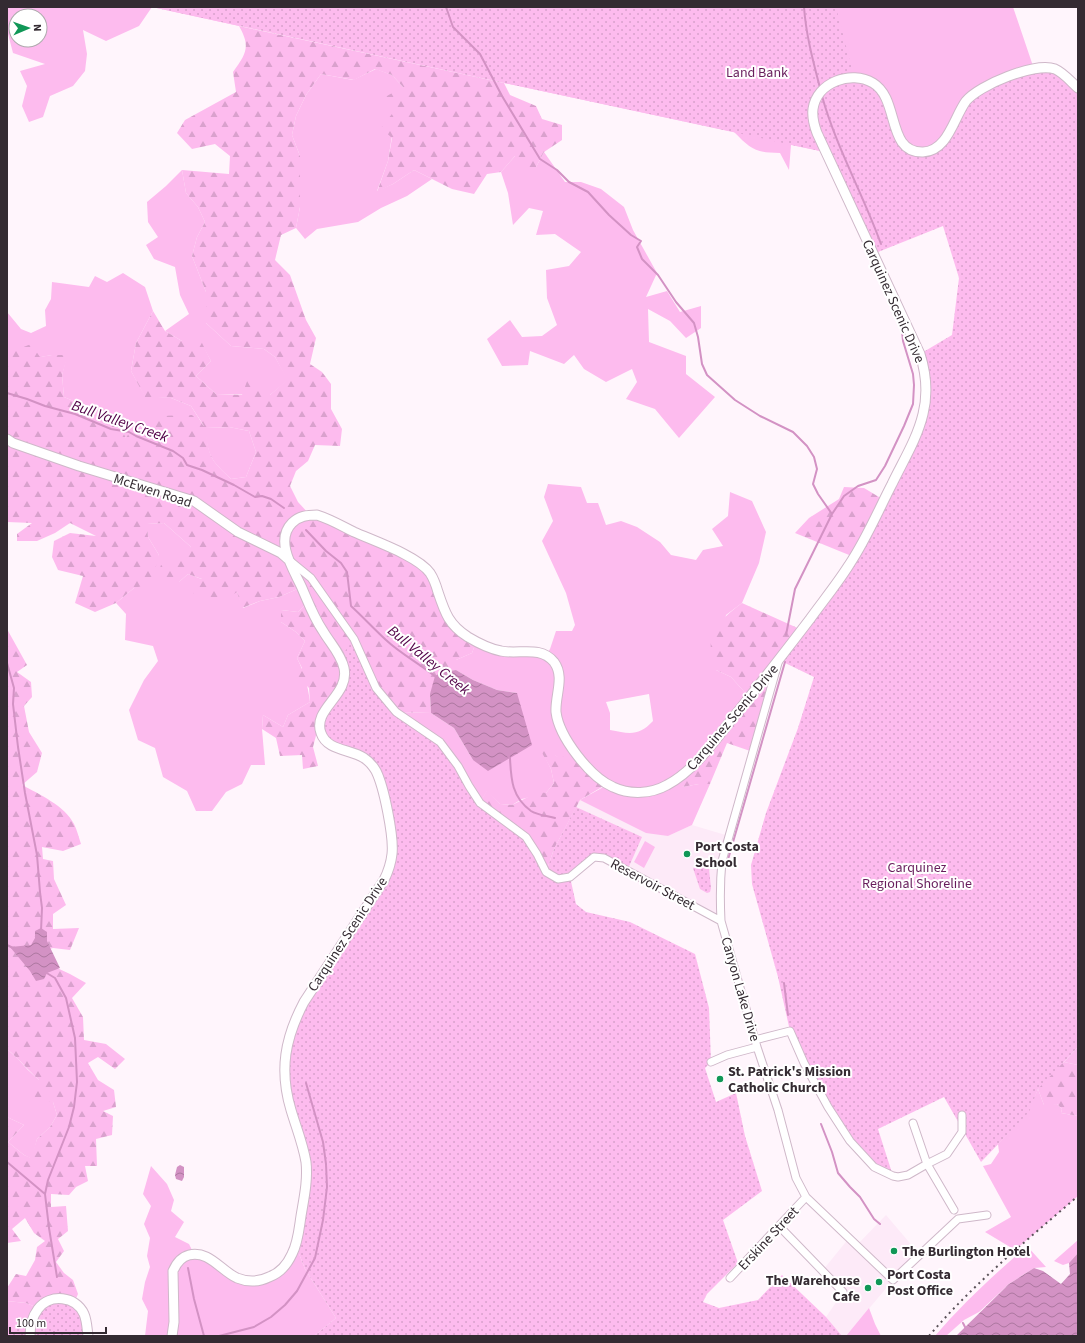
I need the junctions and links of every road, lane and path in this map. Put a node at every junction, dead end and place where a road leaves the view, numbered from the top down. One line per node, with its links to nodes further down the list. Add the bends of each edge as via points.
1 (1078, 88): 4 (street, Carquinez Scenic Drive, via 1059,72 1047,67 1026,71 989,84 966,101 940,144 923,152 911,150 901,141 885,95 874,84 864,79 837,80 826,87 818,97 813,109 817,132 918,349 925,372 926,398 915,436 860,547 834,588)
2 (7, 440): 3 (street, McEwen Road, via 79,466 194,501 238,532)
3 (289, 560): 4 (street, Carquinez Scenic Drive, via 285,543 286,531 299,518 310,515 323,517 423,566 432,576 446,616 455,628 476,642 493,649 510,653 534,651 555,664 559,675 556,712 564,734 580,759 593,773 607,784 625,791 657,790 686,772); 5 (street, Reservoir Street, via 311,578 354,639 376,688 396,712 440,742 480,803 526,837 546,872 558,879 570,877 594,858 604,858); 19 (street, Carquinez Scenic Drive, via 318,624 340,658 344,669 342,687 320,720 321,735 330,745 363,757 376,771 381,783 389,826 391,861 379,888 297,1014 288,1040 285,1081 290,1109 306,1162 296,1246 284,1267 274,1276 258,1281 238,1278 201,1255 194,1254 181,1259 173,1271)
4 (779, 660): 5 (street, Canyon Lake Drive, via 722,861)
5 (721, 921): 6 (street, Canyon Lake Drive)
6 (756, 1043): 7 (street); 10 (street, via 790,1031 828,1107 850,1141 874,1167 898,1177 908,1175); 11 (street, Canyon Lake Drive, via 778,1110 796,1178)
7 (711, 1062)
8 (962, 1115): 10 (street, via 962,1132 947,1154)
9 (913, 1123): 10 (street)
10 (927, 1164): 12 (street)
11 (806, 1197): 13 (street, Canyon Lake Drive, via 893,1280 958,1219); 14 (street, Erskine Street)
12 (954, 1210)
13 (987, 1215)
14 (779, 1226): 15 (street, Erskine Street); 16 (street)
15 (730, 1278)
16 (843, 1292)
17 (30, 1336): 18 (street, via 38,1308 45,1302 57,1298 74,1302 80,1308 85,1315)
18 (88, 1336)
19 (172, 1336)

